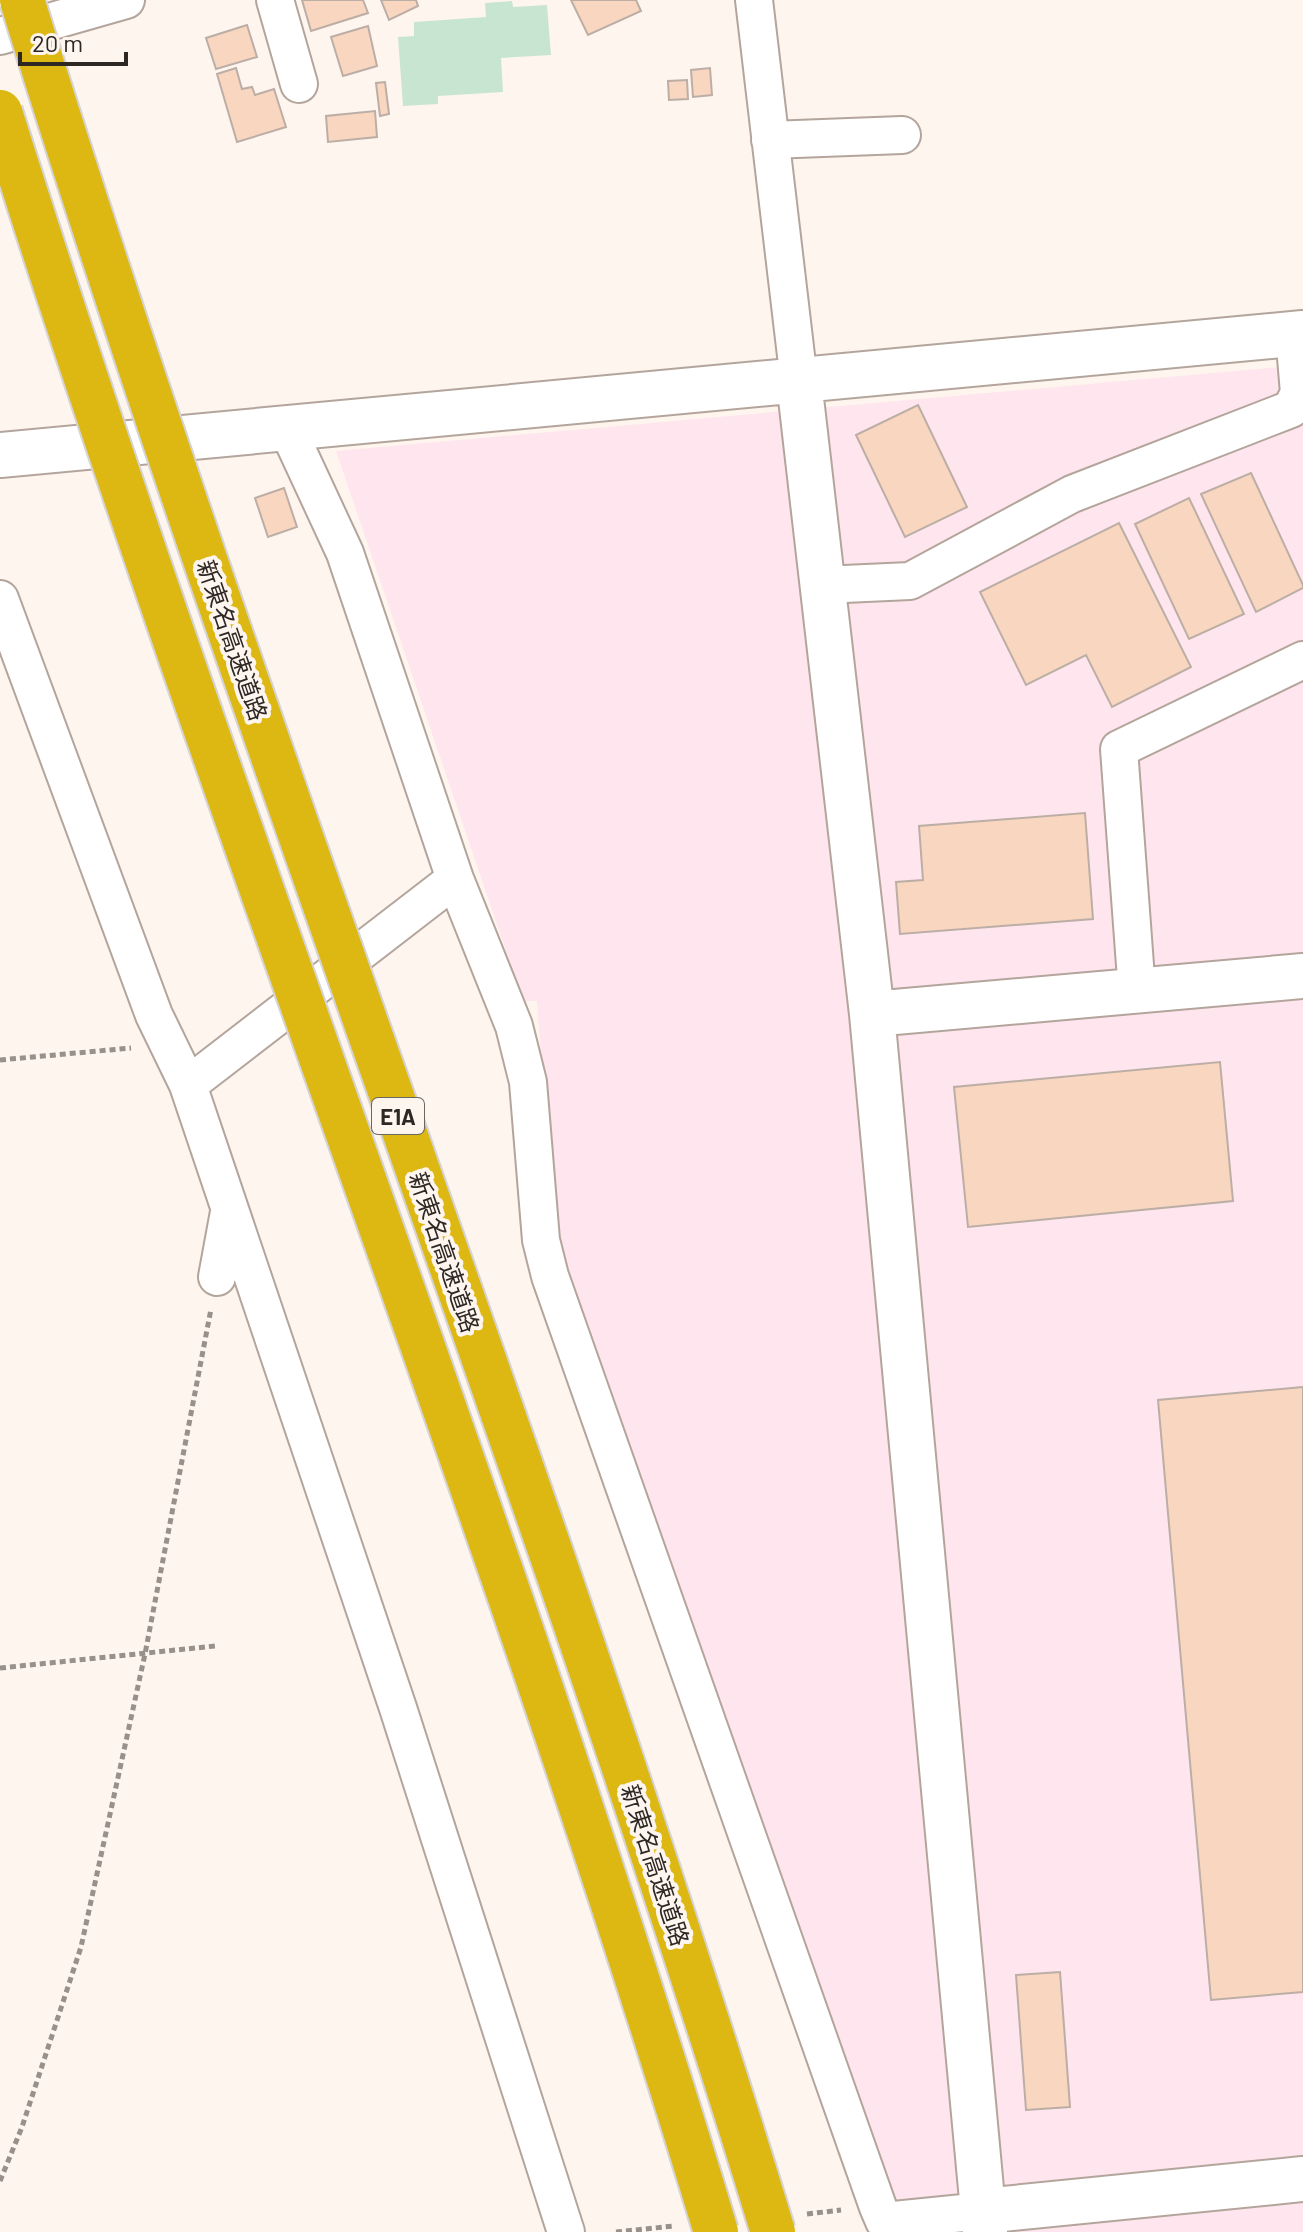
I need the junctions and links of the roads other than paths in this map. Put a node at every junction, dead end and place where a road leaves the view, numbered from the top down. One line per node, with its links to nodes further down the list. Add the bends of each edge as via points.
1 (22, 0): 28 (highway, 新東名高速道路 / E1A, bridge, via 187,509 637,1806)
2 (126, 0): 5 (street)
3 (275, 0): 6 (street)
4 (754, 0): 9 (street)
5 (0, 36)
6 (287, 70)
7 (0, 112): 27 (highway, E1A, bridge, via 147,556 577,1792)
8 (902, 135): 9 (street)
9 (770, 140): 11 (street)
10 (1299, 333): 11 (street); 14 (street, via 1299,393 1291,409 1072,494 910,581)
11 (799, 381): 12 (street); 14 (street)
12 (287, 428): 13 (street); 17 (street, via 345,553)
13 (0, 455)
14 (822, 585): 20 (street)
15 (0, 599): 21 (street, via 167,1045)
16 (1303, 660): 19 (street, via 1119,749)
17 (455, 879): 21 (street); 25 (street, via 514,1026 528,1082 541,1240 550,1276 878,2207 884,2221)
18 (1303, 976): 19 (street)
19 (1137, 992): 20 (street)
20 (872, 1014): 25 (street)
21 (188, 1085): 22 (street)
22 (229, 1211): 23 (street); 26 (street, via 398,1708)
23 (217, 1277)
24 (1303, 2179): 25 (street)
25 (984, 2221)
26 (566, 2232)
27 (716, 2232)
28 (773, 2232)

